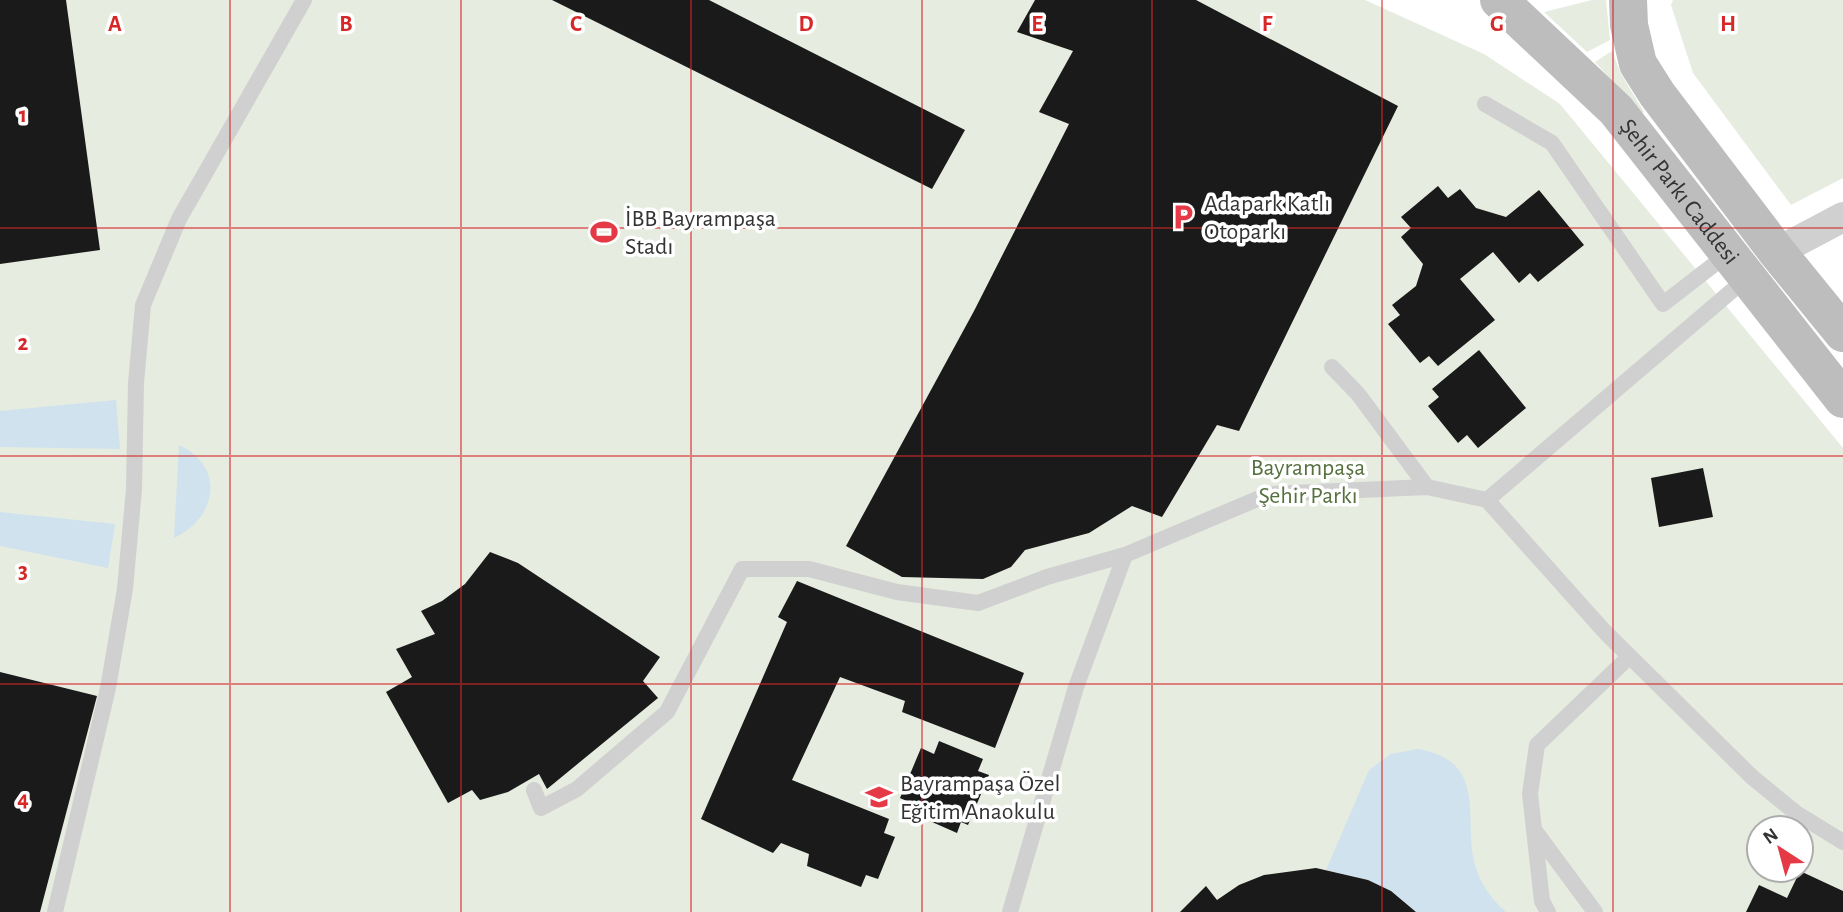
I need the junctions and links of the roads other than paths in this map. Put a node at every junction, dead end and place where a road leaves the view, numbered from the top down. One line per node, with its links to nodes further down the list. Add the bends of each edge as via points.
1 (1499, 0): 7 (main road, Şehir Parkı Caddesi, via 1616,110)
2 (1628, 0): 6 (main road, Şehir Parkı Caddesi, via 1638,64)
3 (298, 3): 18 (lane, via 179,219 143,305 125,589 108,688)
4 (1485, 104): 7 (lane, via 1552,143 1663,304)
5 (1843, 217): 6 (street)
6 (1777, 252): 7 (main road); 8 (main road, Şehir Parkı Caddesi)
7 (1739, 265): 10 (main road, Şehir Parkı Caddesi); 12 (lane)
8 (1843, 333)
9 (1332, 367): 11 (lane, via 1358,394)
10 (1843, 399)
11 (1427, 487): 12 (lane); 13 (lane, via 1269,494)
12 (1486, 500): 14 (lane)
13 (1125, 555): 15 (lane, via 978,603 897,592 809,569 742,569 667,712 577,789 541,808); 19 (lane, via 1076,687)
14 (1629, 657): 16 (lane, via 1537,745 1530,794); 17 (lane, via 1752,777 1796,813)
15 (534, 790)
16 (1534, 829): 20 (lane, via 1542,901); 21 (lane)
17 (1843, 842)
18 (55, 912)
19 (1010, 912)
20 (1548, 912)
21 (1595, 912)

